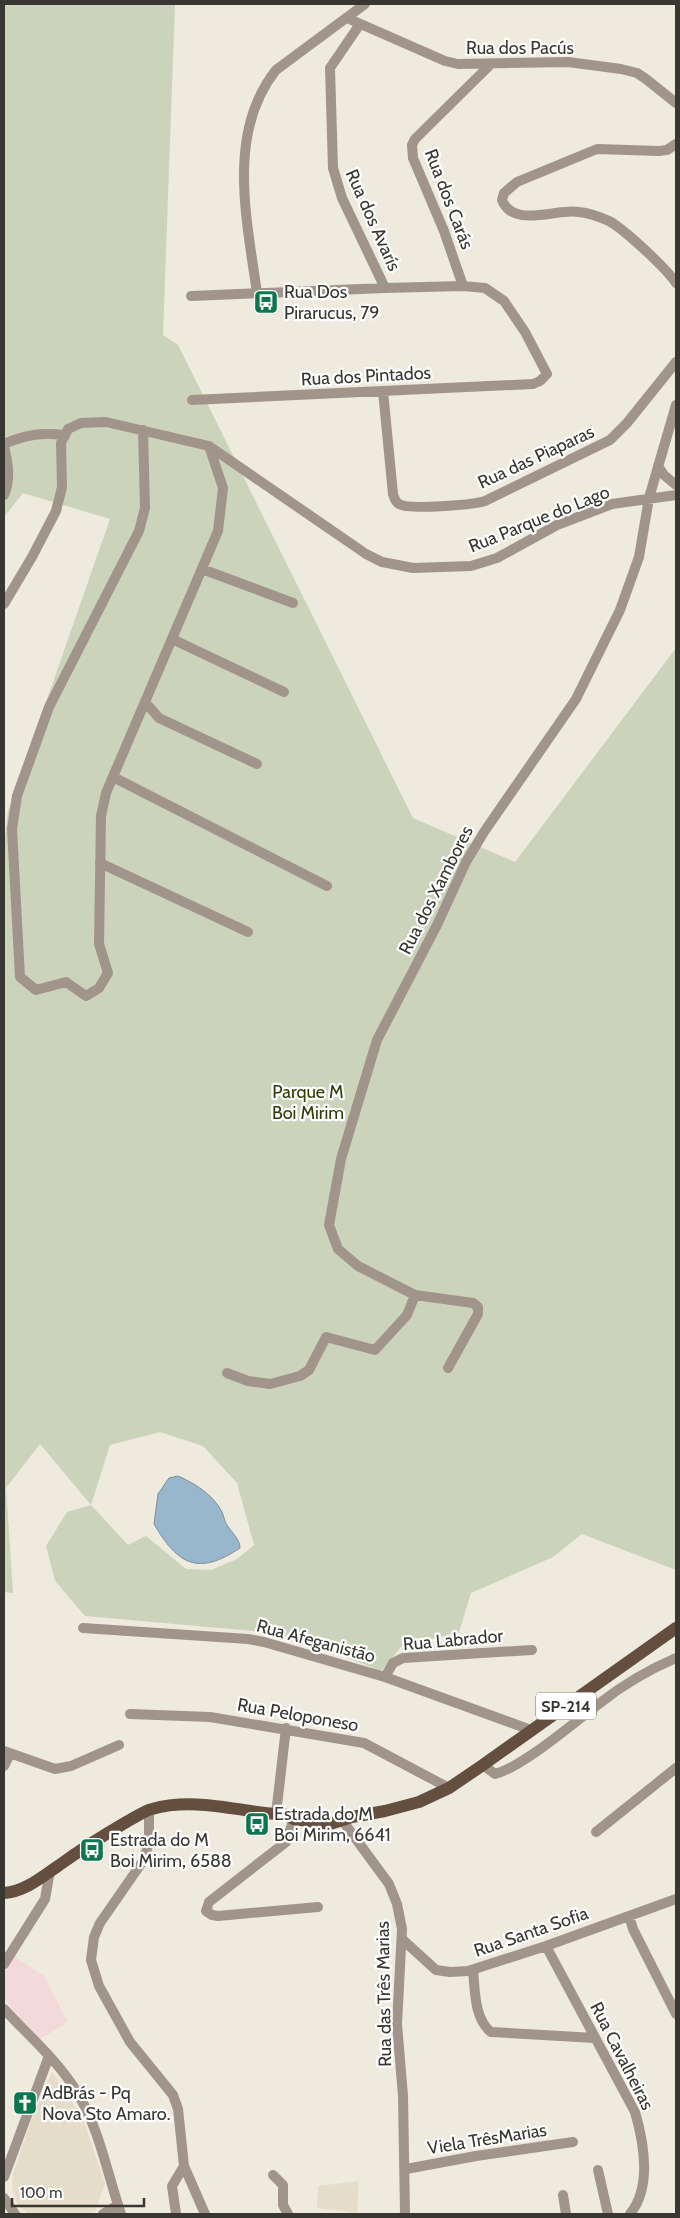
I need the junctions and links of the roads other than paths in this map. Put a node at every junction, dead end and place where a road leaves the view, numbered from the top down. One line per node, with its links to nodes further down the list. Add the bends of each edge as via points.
1 (365, 4): 2 (street)
2 (347, 18): 3 (street, Rua dos Pacús); 10 (street, via 276,70 265,84 250,120 244,170)
3 (360, 24): 4 (street, Rua dos Pacús, via 446,61 470,66); 9 (street, Rua dos Avarís, via 330,68 333,168 342,198)
4 (490, 65): 5 (street, Rua dos Pacús, via 568,62 621,69 637,73); 8 (street, Rua dos Carás, via 432,120 412,145 413,158)
5 (676, 103)
6 (676, 144): 7 (street, via 658,151 597,149 517,182 504,193 502,200 510,211 520,215 568,211 610,222 666,270)
7 (676, 283)
8 (463, 286): 9 (street); 13 (street, Rua dos Pintados, via 485,288 504,301 547,374 533,384)
9 (385, 288): 10 (street)
10 (257, 293): 11 (street)
11 (191, 296)
12 (676, 362): 13 (street, Rua das Piaparas, via 610,440 485,501 468,505 406,506 395,500)
13 (383, 391): 14 (street, Rua dos Pintados)
14 (192, 400)
15 (676, 405): 20 (street, Rua dos Xambores)
16 (143, 430): 17 (street, via 106,422 80,423); 19 (street); 33 (street, via 145,508 139,531 49,707 17,796 12,829 20,977 36,990 66,982 86,996 99,988 108,973 99,944)
17 (64, 435): 18 (street, via 46,432 24,435); 27 (street, via 61,444 61,498)
18 (4, 445): 22 (street, via 8,478)
19 (209, 446): 24 (street, Rua Parque do Lago, via 366,554 382,562 413,568 471,566 487,562 574,518 612,504); 25 (street, via 223,488 218,531)
20 (658, 466): 21 (street); 24 (street, Rua dos Xambores)
21 (676, 485)
22 (4, 495)
23 (676, 495): 24 (street, Rua Parque do Lago)
24 (649, 498): 36 (street, Rua dos Xambores, via 639,557 620,610 576,699 474,847 384,1025 343,1148 329,1225 338,1249 358,1266)
25 (202, 569): 26 (street); 28 (street)
26 (292, 603)
27 (4, 604)
28 (172, 639): 29 (street); 30 (street)
29 (284, 692)
30 (145, 702): 31 (street, via 159,718); 32 (street)
31 (257, 764)
32 (114, 777): 33 (street, via 106,793 101,816); 34 (street)
33 (100, 863): 35 (street)
34 (327, 886)
35 (248, 932)
36 (415, 1295): 37 (street, Rua dos Xambores, via 473,1303 478,1307 478,1314); 38 (street, via 407,1315 375,1350 326,1337 309,1370 300,1376 270,1384 248,1381)
37 (448, 1368)
38 (227, 1373)
39 (83, 1628): 43 (street, Rua Afeganistão, via 248,1639)
40 (676, 1628): 46 (main road, SP-214)
41 (532, 1650): 43 (street, Rua Labrador, via 402,1658 393,1663)
42 (676, 1658): 49 (street, via 634,1678 514,1765 495,1774)
43 (385, 1677): 46 (street, Rua Afeganistão)
44 (130, 1714): 45 (street, Rua Peloponeso, via 210,1717)
45 (286, 1728): 52 (street, Rua Peloponeso, via 364,1743); 54 (street)
46 (531, 1730): 49 (main road, SP-214)
47 (119, 1745): 48 (street, via 71,1766 55,1769)
48 (7, 1753): 50 (street)
49 (483, 1765): 52 (main road, SP-214)
50 (4, 1766)
51 (676, 1768): 56 (street)
52 (448, 1788): 55 (main road, SP-214, via 419,1802)
53 (150, 1809): 54 (main road, SP-214, via 172,1804 214,1805); 57 (main road, SP-214); 71 (street, via 148,1843 143,1861 100,1923 94,1937 91,1960 99,1986 130,2042 173,2095 178,2108)
54 (284, 1816): 55 (main road, SP-214); 60 (street, via 286,1842 210,1902 206,1911 218,1916)
55 (347, 1818): 62 (street, Rua das Três Marias, via 389,1884 399,1913)
56 (596, 1832)
57 (50, 1871): 58 (main road, SP-214, via 36,1882); 64 (street, via 45,1899)
58 (4, 1893)
59 (676, 1899): 61 (street, Rua Santa Sofia)
60 (318, 1907)
61 (629, 1916): 63 (street, Rua Santa Sofia); 67 (street)
62 (403, 1940): 65 (street, Rua Santa Sofia, via 436,1970); 72 (street, Rua das Três Marias, via 397,2024)
63 (546, 1946): 65 (street, Rua Santa Sofia); 68 (street, Rua Cavalheiras)
64 (4, 1964)
65 (473, 1970): 68 (street, via 481,2019 491,2032)
66 (4, 2009): 69 (street)
67 (676, 2014)
68 (595, 2038): 87 (street, Rua Cavalheiras, via 636,2112 641,2132 643,2178 638,2203)
69 (49, 2056): 75 (street); 78 (street, via 75,2089 85,2108 97,2136)
70 (574, 2142): 72 (street, Viela TrêsMarias)
71 (184, 2166): 81 (street, via 172,2186); 82 (street)
72 (406, 2169): 84 (street, Rua das Três Marias)
73 (598, 2170): 86 (street)
74 (273, 2175): 83 (street, via 283,2185 283,2205)
75 (4, 2177)
76 (563, 2195): 85 (street)
77 (4, 2198): 79 (street)
78 (119, 2210): 80 (street)
79 (15, 2214)
80 (103, 2214)
81 (176, 2214)
82 (205, 2214)
83 (288, 2214)
84 (405, 2214)
85 (566, 2214)
86 (608, 2214)
87 (630, 2214)

